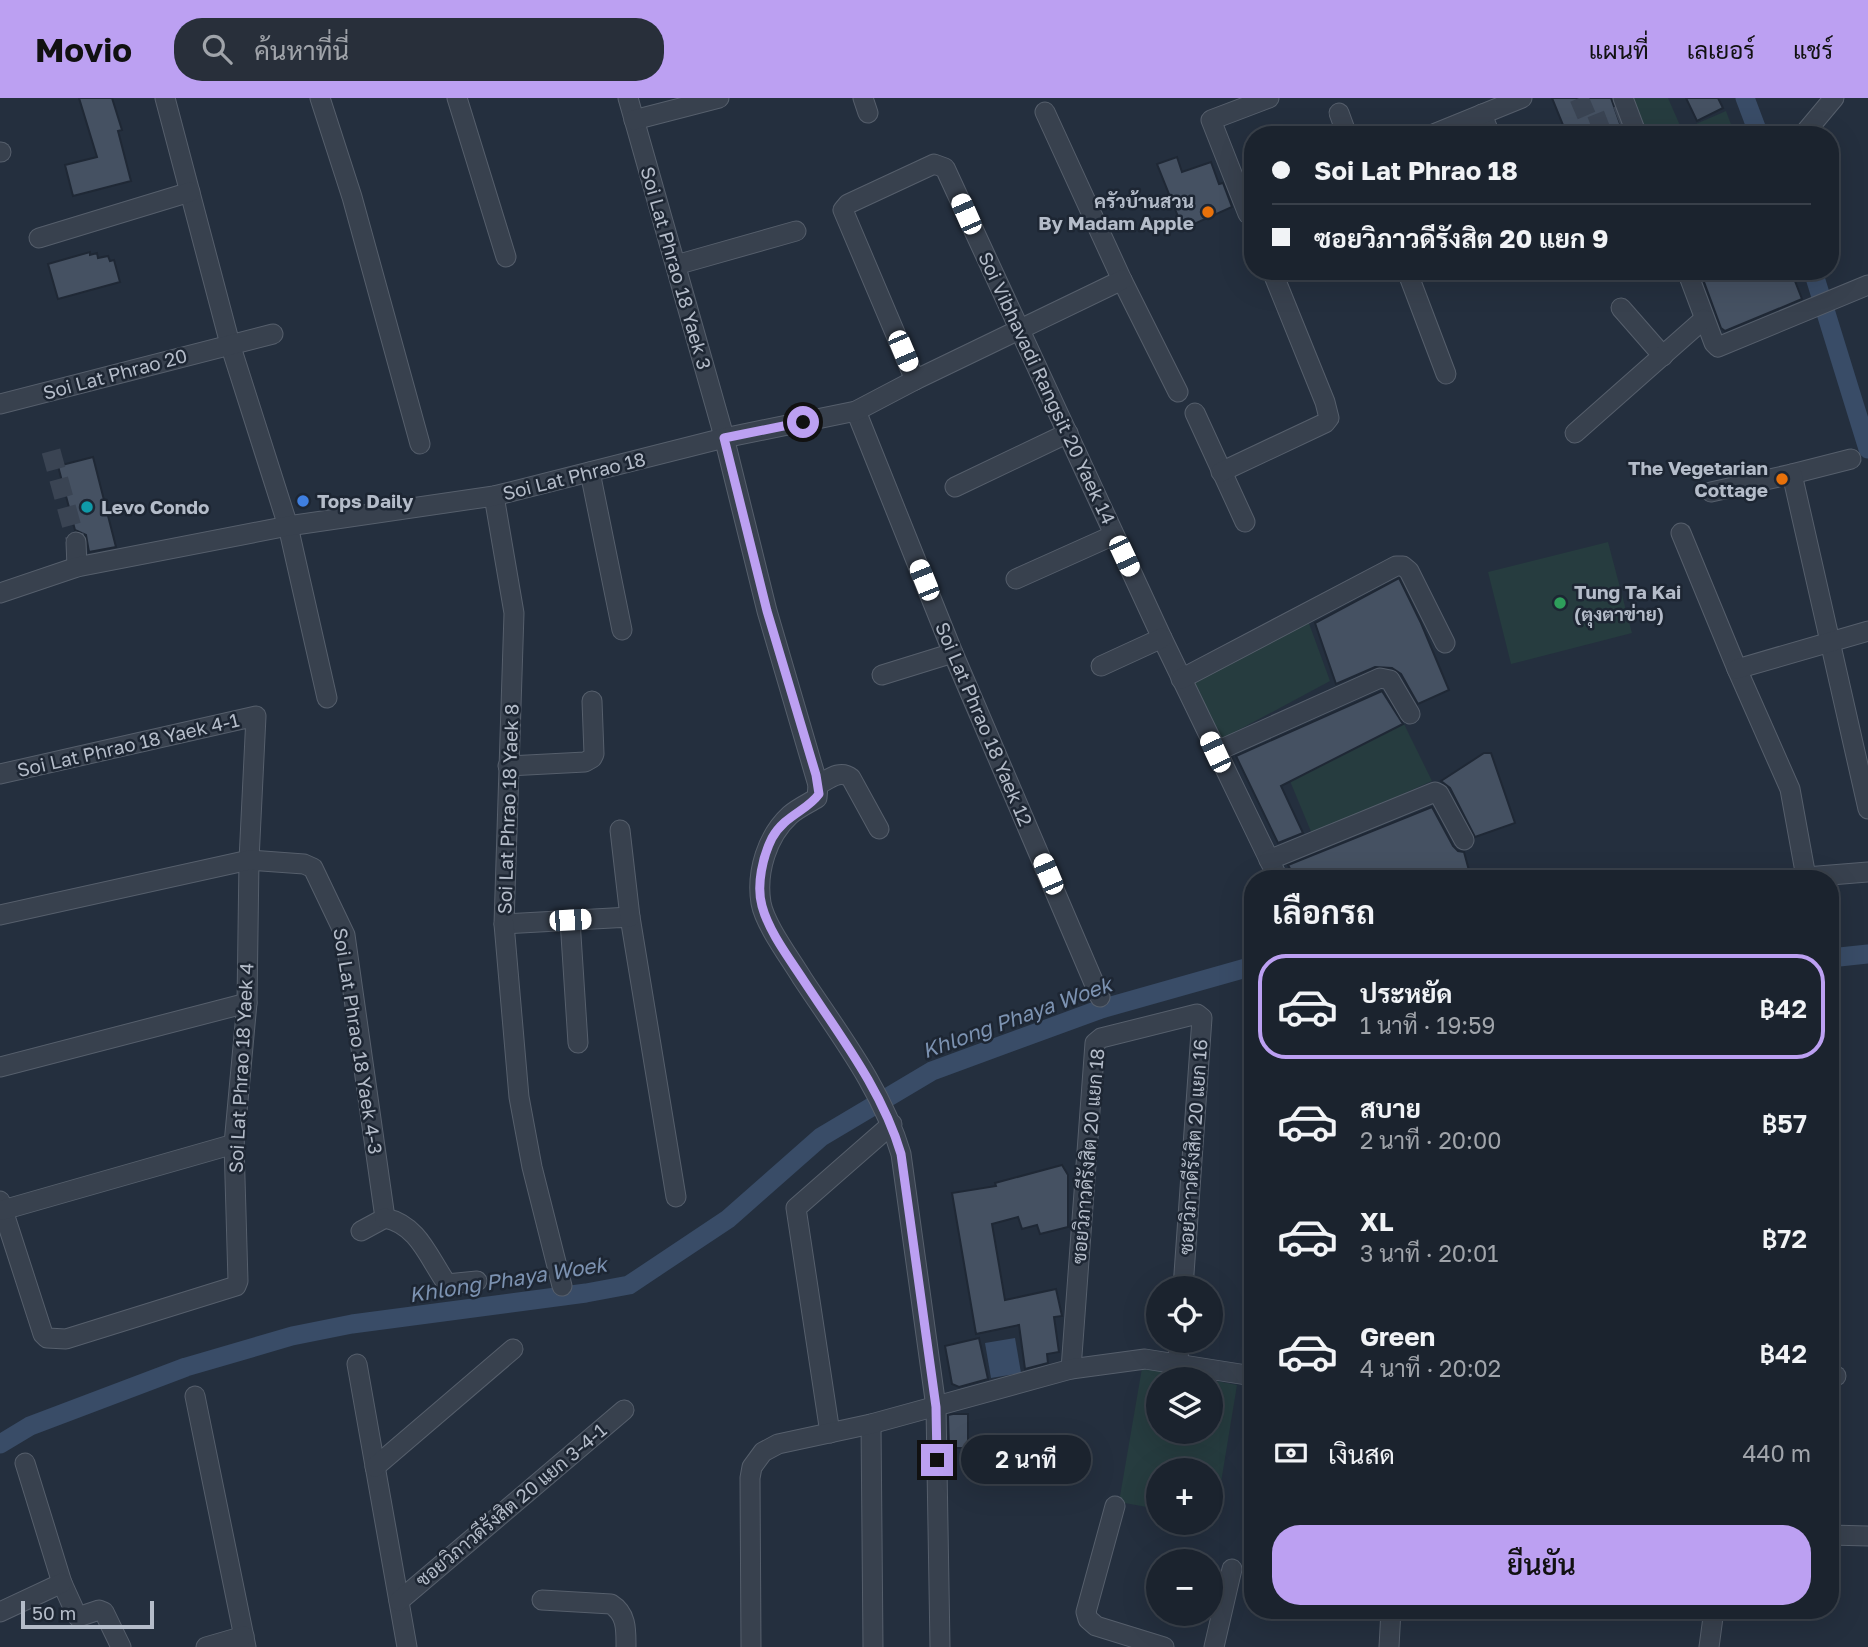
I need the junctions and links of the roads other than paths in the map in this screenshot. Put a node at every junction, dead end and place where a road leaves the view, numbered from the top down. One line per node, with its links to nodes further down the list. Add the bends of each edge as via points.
1 (164, 98): 19 (street)
2 (320, 98): 45 (street)
3 (457, 98): 23 (street)
4 (628, 98): 13 (street, Soi Lat Phrao 18 Yaek 3)
5 (719, 98): 13 (street)
6 (1269, 98): 20 (street, via 1211,120)
7 (1522, 98): 12 (street)
8 (1834, 98): 18 (street)
9 (1624, 108): 17 (street)
10 (1045, 112): 25 (street)
11 (1339, 113): 14 (street)
12 (1482, 114): 15 (street); 16 (street)
13 (634, 120): 24 (street, Soi Lat Phrao 18 Yaek 3)
14 (1344, 126)
15 (1453, 126)
16 (1487, 126)
17 (1633, 126)
18 (1811, 126)
19 (190, 192): 22 (street); 34 (street)
20 (1244, 200)
21 (796, 231): 24 (street)
22 (39, 238)
23 (506, 257)
24 (676, 265): 44 (street, Soi Lat Phrao 18 Yaek 3)
25 (1122, 280): 32 (street, Soi Lat Phrao 18); 38 (street)
26 (1276, 280): 48 (street, via 1329,418)
27 (1410, 280): 36 (street)
28 (1690, 280): 31 (street)
29 (1868, 285): 31 (street, via 1721,347 1714,343)
30 (1621, 308): 35 (street)
31 (1704, 319): 35 (street)
32 (1020, 331): 37 (street, Soi Lat Phrao 18); 37 (street, Soi Vibhavadi Rangsit 20 Yaek 14, via 945,167 934,164 882,188 843,210); 42 (street, Soi Vibhavadi Rangsit 20 Yaek 14)
33 (273, 334): 34 (street, Soi Lat Phrao 20)
34 (230, 344): 39 (street, Soi Lat Phrao 20); 54 (street)
35 (1663, 356): 43 (street)
36 (1446, 374)
37 (915, 380): 40 (street, Soi Lat Phrao 18)
38 (1178, 392)
39 (0, 404)
40 (856, 411): 44 (street, Soi Lat Phrao 18); 66 (street, Soi Lat Phrao 18 Yaek 12)
41 (1195, 413): 48 (street)
42 (1068, 433): 50 (street); 56 (street, Soi Vibhavadi Rangsit 20 Yaek 14)
43 (1575, 433)
44 (724, 438): 47 (street, Soi Lat Phrao 18); 78 (street, Soi Lat Phrao 18 Yaek 3, via 767,611)
45 (420, 444)
46 (1851, 459): 49 (street)
47 (590, 472): 52 (street, Soi Lat Phrao 18); 61 (street)
48 (1221, 472): 53 (street)
49 (1792, 474): 51 (street); 65 (street)
50 (955, 487)
51 (1711, 492)
52 (494, 496): 54 (street, Soi Lat Phrao 18); 76 (street, Soi Lat Phrao 18 Yaek 8, via 514,613)
53 (1245, 522)
54 (288, 526): 58 (street, Soi Lat Phrao 18); 71 (street)
55 (1681, 533): 68 (street)
56 (1114, 536): 59 (street); 63 (street, Soi Vibhavadi Rangsit 20 Yaek 14)
57 (76, 542): 58 (street)
58 (77, 567): 60 (street, Soi Lat Phrao 18)
59 (1016, 579)
60 (0, 593)
61 (622, 630)
62 (1868, 631): 65 (street)
63 (1162, 638): 67 (street); 70 (street, Soi Vibhavadi Rangsit 20 Yaek 14)
64 (1445, 643): 70 (street, via 1409,571 1396,566)
65 (1830, 643): 68 (street); 79 (street)
66 (953, 653): 69 (street); 93 (street, Soi Lat Phrao 18 Yaek 12)
67 (1101, 666)
68 (1737, 669): 86 (street, via 1790,789)
69 (882, 676)
70 (1181, 679): 75 (street, Soi Vibhavadi Rangsit 20 Yaek 14)
71 (327, 698)
72 (592, 701): 76 (street, via 592,758)
73 (1410, 714): 75 (street, via 1390,680 1380,678)
74 (257, 716): 77 (street, Soi Lat Phrao 18 Yaek 4-1); 83 (street, Soi Lat Phrao 18 Yaek 4)
75 (1215, 752): 84 (street, Soi Vibhavadi Rangsit 20 Yaek 14)
76 (508, 766): 92 (street, Soi Lat Phrao 18 Yaek 8)
77 (0, 774)
78 (818, 785): 80 (street, via 846,774); 98 (street, via 817,798 790,816 773,836 762,870 762,905 780,943)
79 (1868, 809)
80 (879, 829)
81 (620, 830): 90 (street)
82 (1464, 839): 84 (street, via 1435,792)
83 (249, 860): 89 (street, Soi Lat Phrao 18 Yaek 4-3); 94 (street, Soi Lat Phrao 18 Yaek 4); 102 (street, Soi Lat Phrao 18 Yaek 4-3, via 313,868 341,924)
84 (1269, 860): 85 (street, Soi Vibhavadi Rangsit 20 Yaek 14)
85 (1274, 870)
86 (1805, 870)
87 (1868, 873): 88 (street)
88 (1839, 875)
89 (0, 915)
90 (630, 917): 91 (street, Soi Lat Phrao 18 Yaek 8); 100 (street)
91 (570, 920): 92 (street, Soi Lat Phrao 18 Yaek 8); 96 (street)
92 (505, 924): 106 (street, via 519,1097)
93 (1100, 997)
94 (247, 1003): 97 (street); 99 (street, Soi Lat Phrao 18 Yaek 4)
95 (1191, 1015): 104 (street, ซอยวิภาวดีรังสิต 20 แยก 16, via 1202,1017); 111 (street, ซอยวิภาวดีรังสิต 20 แยก 18, via 1095,1043)
96 (578, 1043)
97 (0, 1067)
98 (892, 1124): 114 (street, via 901,1154); 117 (street, via 796,1208)
99 (234, 1144): 101 (street); 101 (street, Soi Lat Phrao 18 Yaek 4, via 236,1286 66,1339 54,1340 43,1334)
100 (676, 1197)
101 (2, 1205)
102 (385, 1218): 103 (street); 105 (street, via 396,1220 418,1240 447,1284)
103 (361, 1231)
104 (1184, 1276)
105 (477, 1281)
106 (562, 1286)
107 (513, 1349): 119 (street)
108 (1178, 1353): 109 (street)
109 (1178, 1363): 111 (street, via 1145,1359); 112 (street)
110 (357, 1364): 119 (street, ซอยวิภาวดีรังสิต 20 แยก 3-4-1)
111 (1071, 1370): 114 (street)
112 (1244, 1374)
113 (195, 1396): 130 (street)
114 (936, 1407): 116 (street); 137 (street)
115 (624, 1410): 126 (street, ซอยวิภาวดีรังสิต 20 แยก 3-4-1)
116 (871, 1424): 117 (street); 136 (street)
117 (830, 1433): 135 (street, via 778,1444 763,1452 752,1467)
118 (25, 1464): 124 (street)
119 (375, 1467): 126 (street, ซอยวิภาวดีรังสิต 20 แยก 3-4-1)
120 (1115, 1506): 138 (street, via 1086,1612 1088,1619 1096,1626)
121 (1839, 1535): 122 (street)
122 (1868, 1536)
123 (1231, 1569): 139 (street)
124 (62, 1583): 127 (street); 131 (street, via 78,1617 99,1609 104,1612)
125 (542, 1600): 134 (street, via 611,1604 624,1619)
126 (399, 1601): 133 (street, ซอยวิภาวดีรังสิต 20 แยก 3-4-1)
127 (0, 1612)
128 (1391, 1619): 140 (street)
129 (1712, 1619): 141 (street)
130 (245, 1641): 132 (street)
131 (121, 1647)
132 (206, 1647)
133 (407, 1647)
134 (626, 1647)
135 (751, 1647)
136 (873, 1647)
137 (940, 1647)
138 (1164, 1647)
139 (1214, 1647)
140 (1389, 1647)
141 (1709, 1647)

